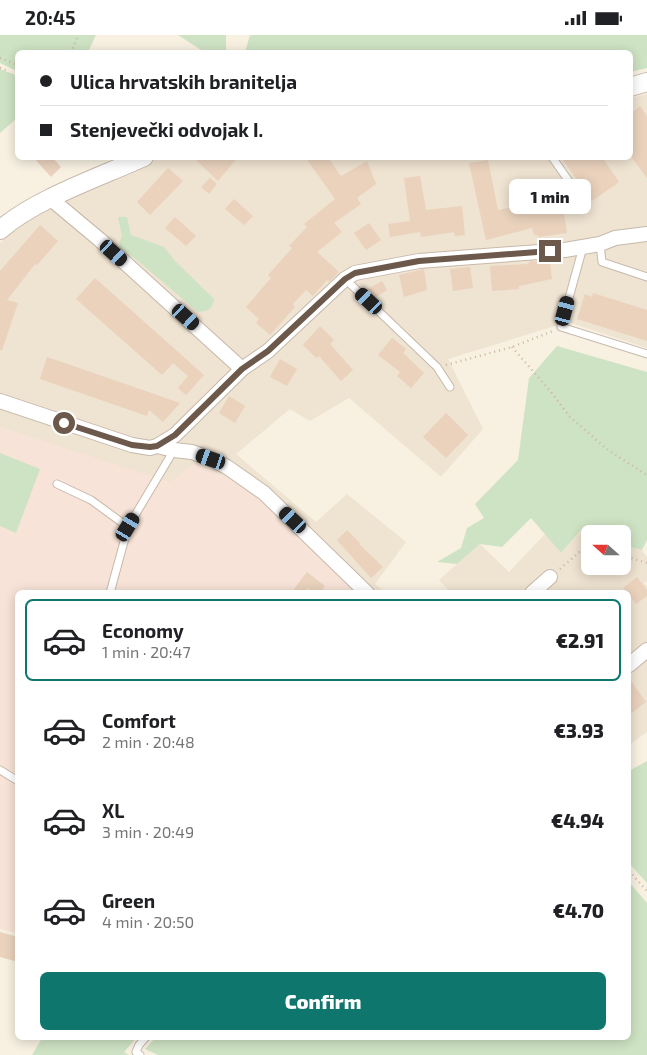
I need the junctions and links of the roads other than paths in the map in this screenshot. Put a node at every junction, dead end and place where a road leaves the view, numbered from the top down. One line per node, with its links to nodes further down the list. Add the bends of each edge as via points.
1 (647, 82): 2 (street)
2 (633, 86)
3 (137, 160): 6 (street)
4 (554, 160): 5 (lane)
5 (575, 190)
6 (51, 199): 7 (street); 14 (street)
7 (0, 230)
8 (647, 234): 9 (street, via 615,238)
9 (600, 244): 10 (street); 11 (lane, via 602,262)
10 (583, 247): 12 (street, via 419,261 355,273); 13 (lane, via 561,327)
11 (647, 277)
12 (345, 279): 14 (street, via 268,351); 15 (lane, via 438,367)
13 (647, 354)
14 (242, 369): 17 (street, via 175,435)
15 (450, 387)
16 (0, 401): 17 (street, via 132,445)
17 (157, 446): 18 (street)
18 (174, 450): 20 (lane); 23 (street, via 211,459 264,493)
19 (57, 484): 20 (lane, via 91,500)
20 (128, 527): 22 (lane)
21 (550, 577): 24 (street)
22 (111, 590)
23 (364, 590)
24 (535, 590)
25 (647, 650): 26 (street)
26 (631, 663)
27 (0, 769): 28 (lane)
28 (15, 779)
29 (144, 1040): 30 (lane, via 136,1049)
30 (140, 1055)

